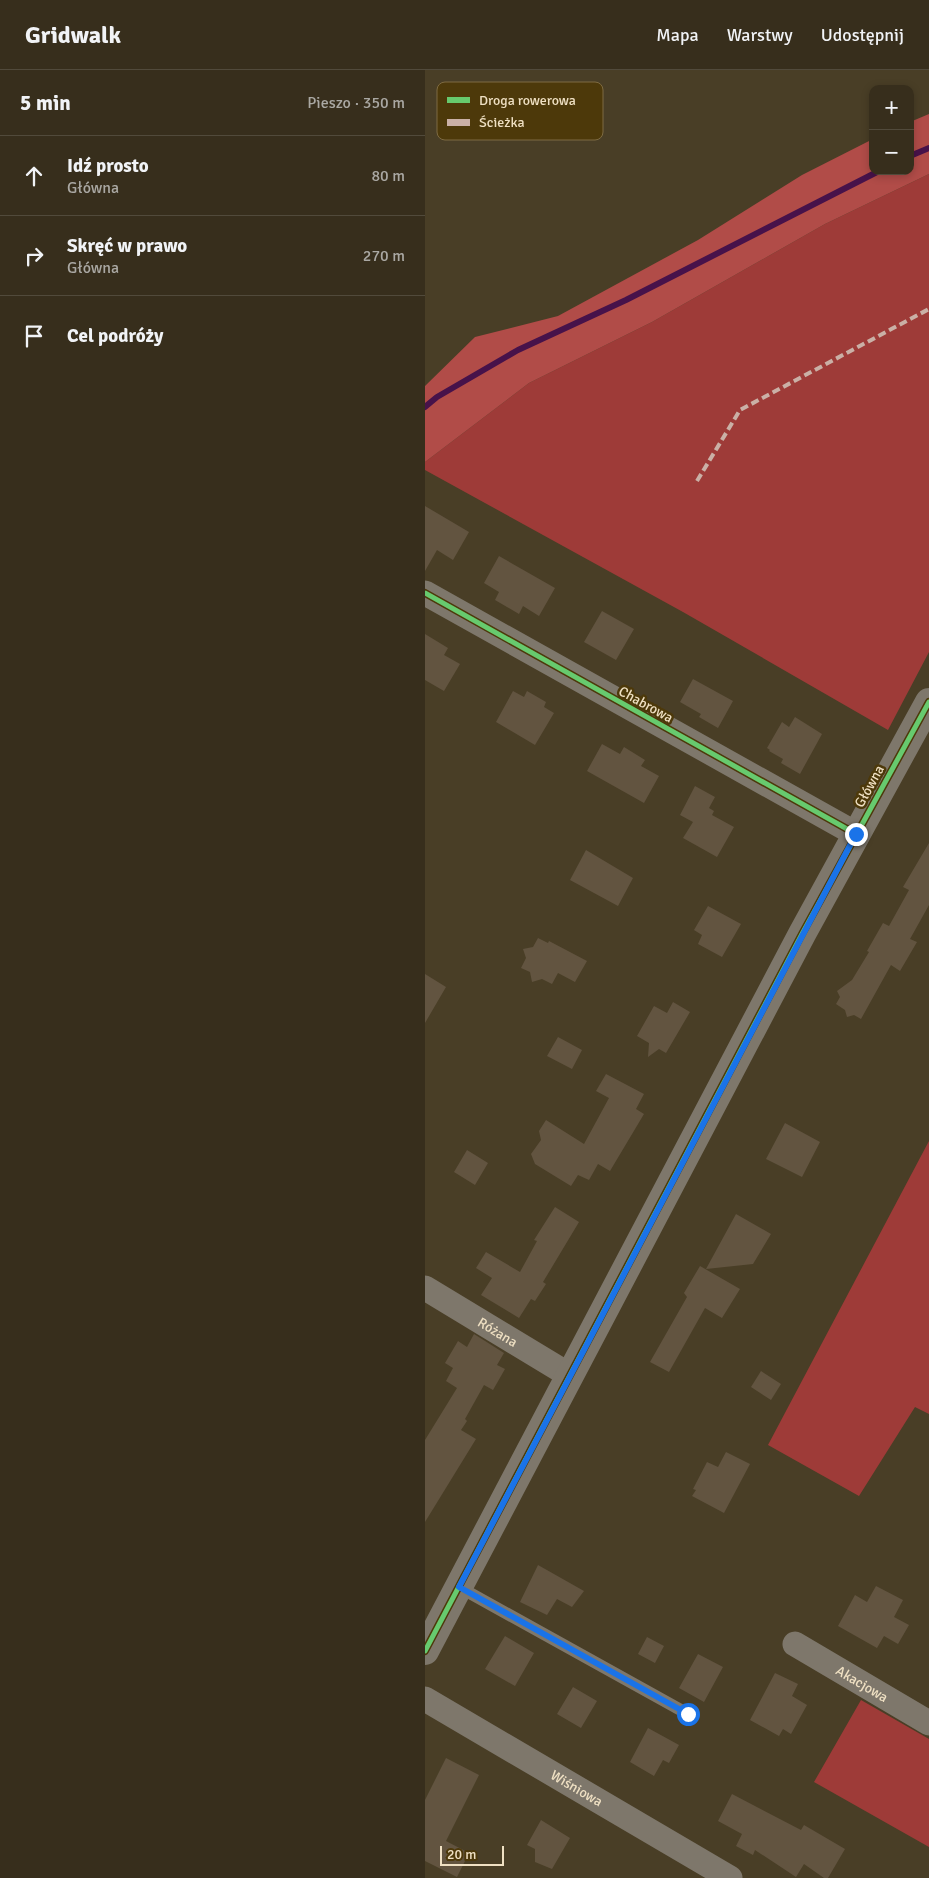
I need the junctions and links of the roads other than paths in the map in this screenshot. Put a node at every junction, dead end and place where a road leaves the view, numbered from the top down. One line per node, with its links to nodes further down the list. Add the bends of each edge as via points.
1 (425, 593): 3 (street, Chabrowa)
2 (929, 702): 3 (street, Główna)
3 (856, 834): 5 (street, Główna)
4 (425, 1288): 5 (street, Różana)
5 (569, 1375): 6 (street, Główna)
6 (459, 1587): 8 (street, Główna); 10 (lane)
7 (795, 1644): 11 (street, Akacjowa)
8 (425, 1650)
9 (425, 1699): 12 (street, Wiśniowa)
10 (688, 1714)
11 (929, 1723)
12 (730, 1878)

